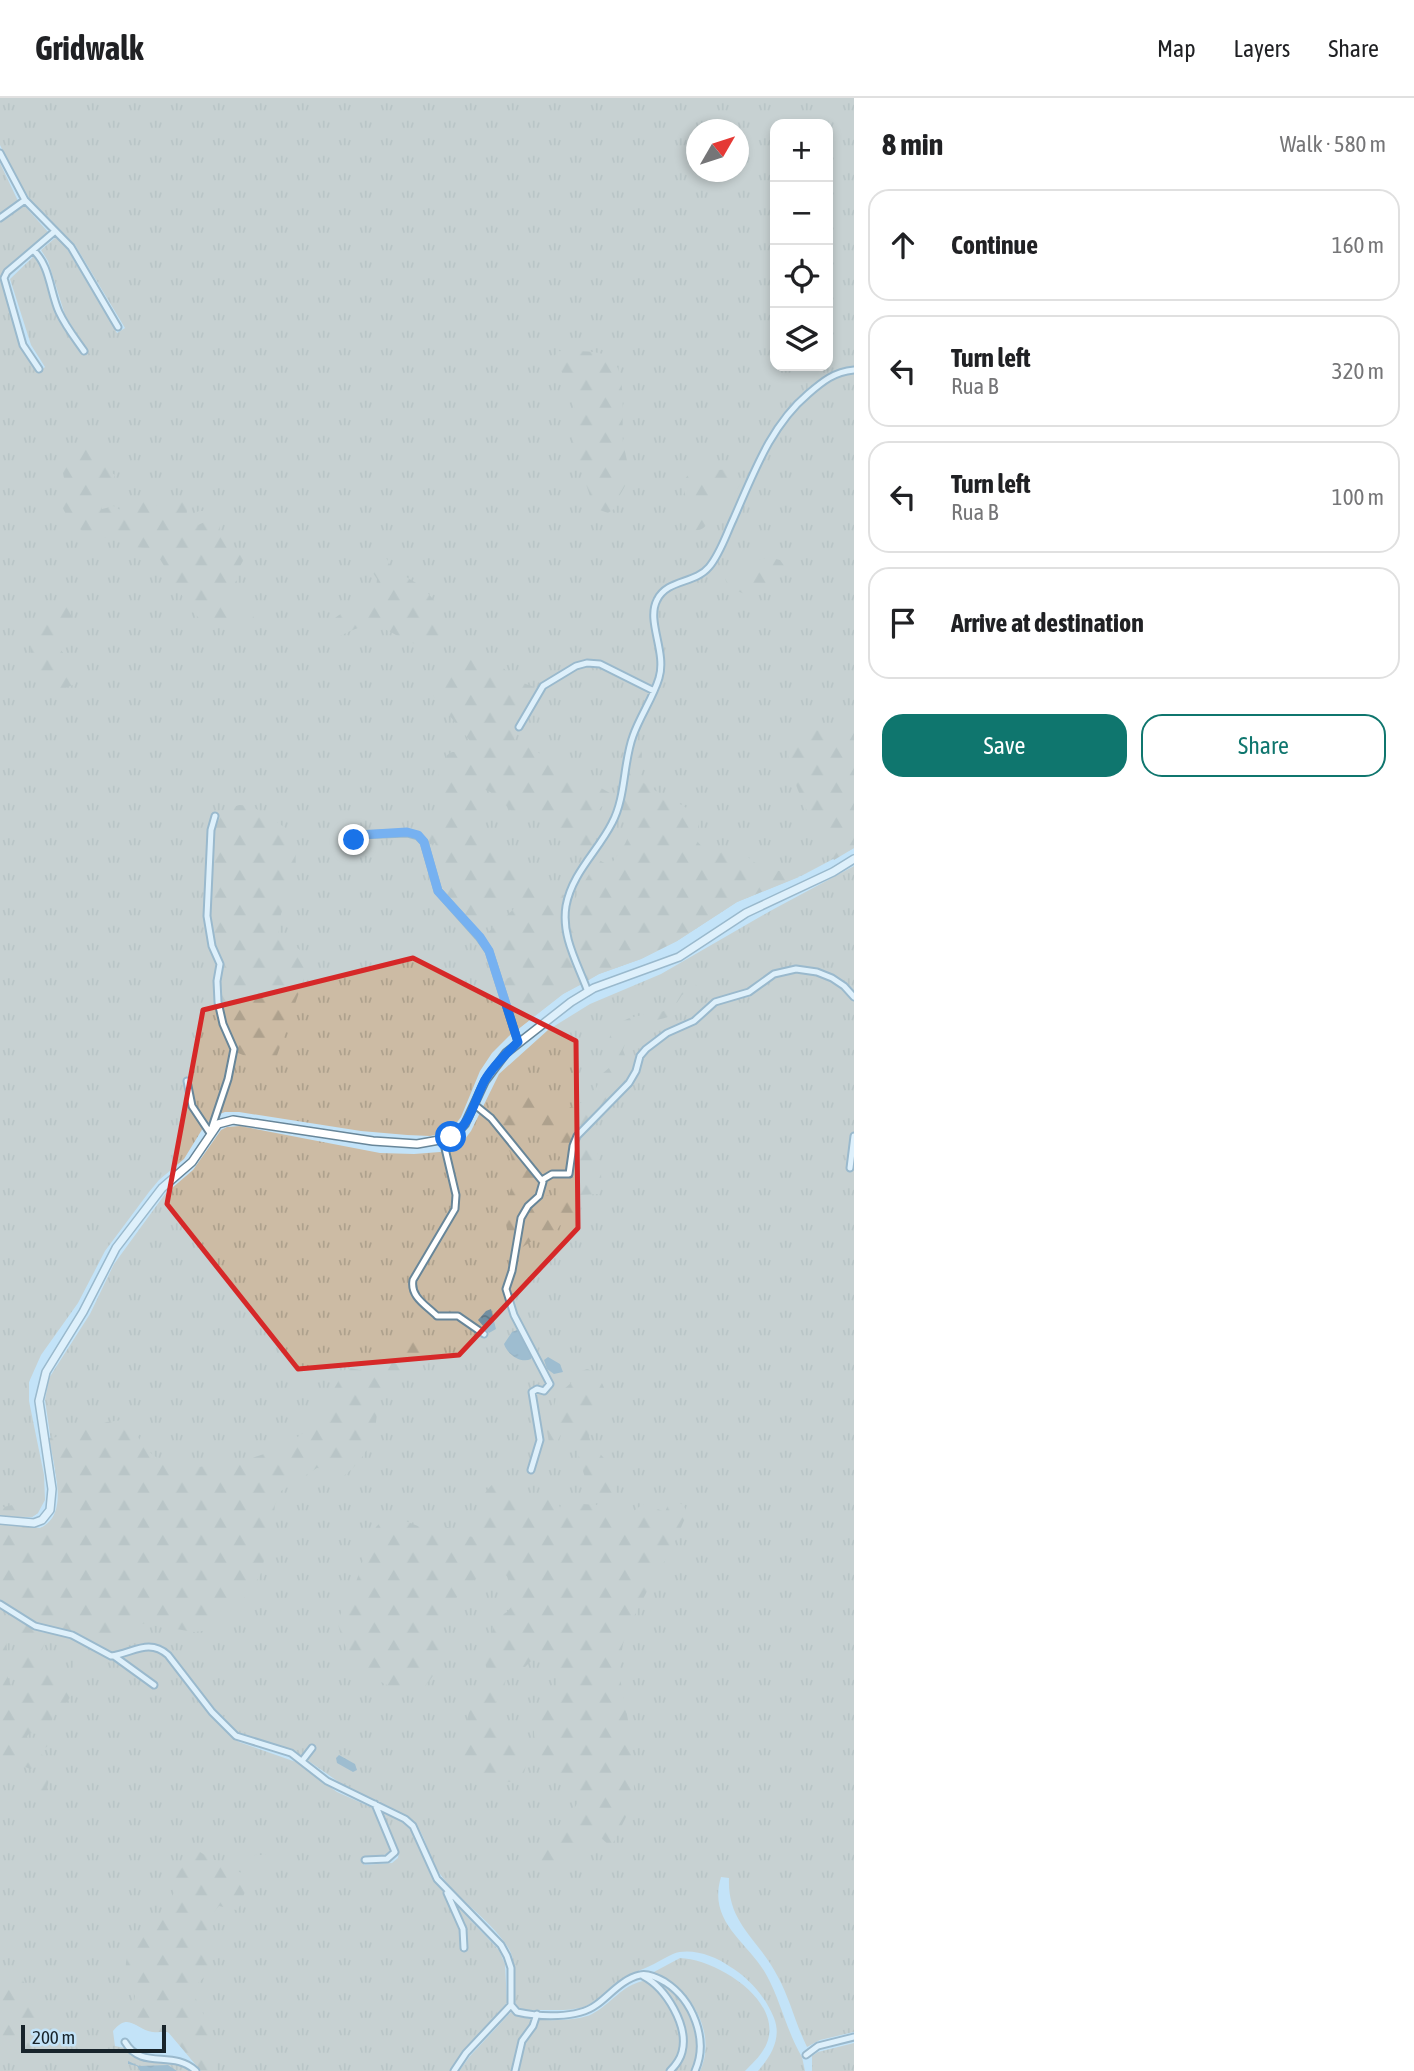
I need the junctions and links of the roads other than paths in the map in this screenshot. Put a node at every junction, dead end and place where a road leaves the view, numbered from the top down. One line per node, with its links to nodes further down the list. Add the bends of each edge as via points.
1 (0, 153): 2 (street)
2 (24, 200): 3 (street); 4 (street)
3 (0, 218)
4 (54, 232): 5 (street); 6 (street, via 74,251)
5 (33, 250): 7 (street, via 44,262 63,321); 8 (street, via 4,277 23,345)
6 (118, 327)
7 (84, 351)
8 (39, 369)
9 (854, 370): 10 (street, via 829,377 786,415 761,456 710,566 657,598 654,614 662,664)
10 (654, 691): 11 (street, via 600,664 587,663 543,686); 15 (street, via 633,736 613,823 579,874 566,904 568,941)
11 (519, 727)
12 (215, 816): 20 (street, via 207,916 220,964 219,1010 234,1049)
13 (358, 835): 17 (street, via 407,832 424,842 438,891 489,951)
14 (854, 859): 15 (street, via 746,913 679,957)
15 (588, 992): 17 (street)
16 (854, 997): 24 (street, via 832,978 796,969 774,974 749,992 711,1004 694,1021 646,1049 628,1083 577,1136 569,1174 552,1174)
17 (518, 1042): 19 (street, via 490,1072)
18 (187, 1081): 20 (street, via 192,1106)
19 (475, 1105): 22 (street, via 461,1128); 24 (street)
20 (210, 1133): 22 (street, via 218,1124 233,1120 373,1141 417,1144); 27 (street, via 192,1161 162,1188 116,1248 46,1372 38,1401 52,1489 50,1510 34,1523)
21 (854, 1136): 23 (street)
22 (443, 1140): 25 (street, via 456,1202 413,1280 413,1291 438,1317 458,1316)
23 (850, 1168)
24 (542, 1180): 26 (street, via 539,1196 521,1218 506,1289 514,1315 550,1384 544,1391 532,1392 540,1440)
25 (484, 1334)
26 (531, 1470)
27 (0, 1520)
28 (0, 1604): 29 (street, via 35,1626 72,1635)
29 (113, 1656): 30 (street); 32 (street, via 146,1646 160,1648 228,1729)
30 (154, 1685)
31 (312, 1748): 32 (street)
32 (302, 1761): 33 (street, via 327,1781)
33 (375, 1804): 34 (street, via 395,1852 387,1858); 35 (street, via 405,1819 417,1832 432,1870)
34 (365, 1860)
35 (446, 1890): 36 (street, via 463,1929); 38 (street, via 507,1956)
36 (464, 1948)
37 (640, 1975): 39 (street, via 587,2010); 46 (street, via 658,1986 676,2014 682,2050); 47 (street, via 670,1985 687,2004 701,2042)
38 (511, 2005): 39 (street, via 517,2012); 44 (street)
39 (537, 2014): 45 (street, via 522,2041)
40 (854, 2037): 42 (street, via 818,2046)
41 (125, 2042): 43 (street, via 140,2057 183,2061)
42 (806, 2055)
43 (196, 2071)
44 (454, 2071)
45 (515, 2071)
46 (670, 2071)
47 (695, 2071)

